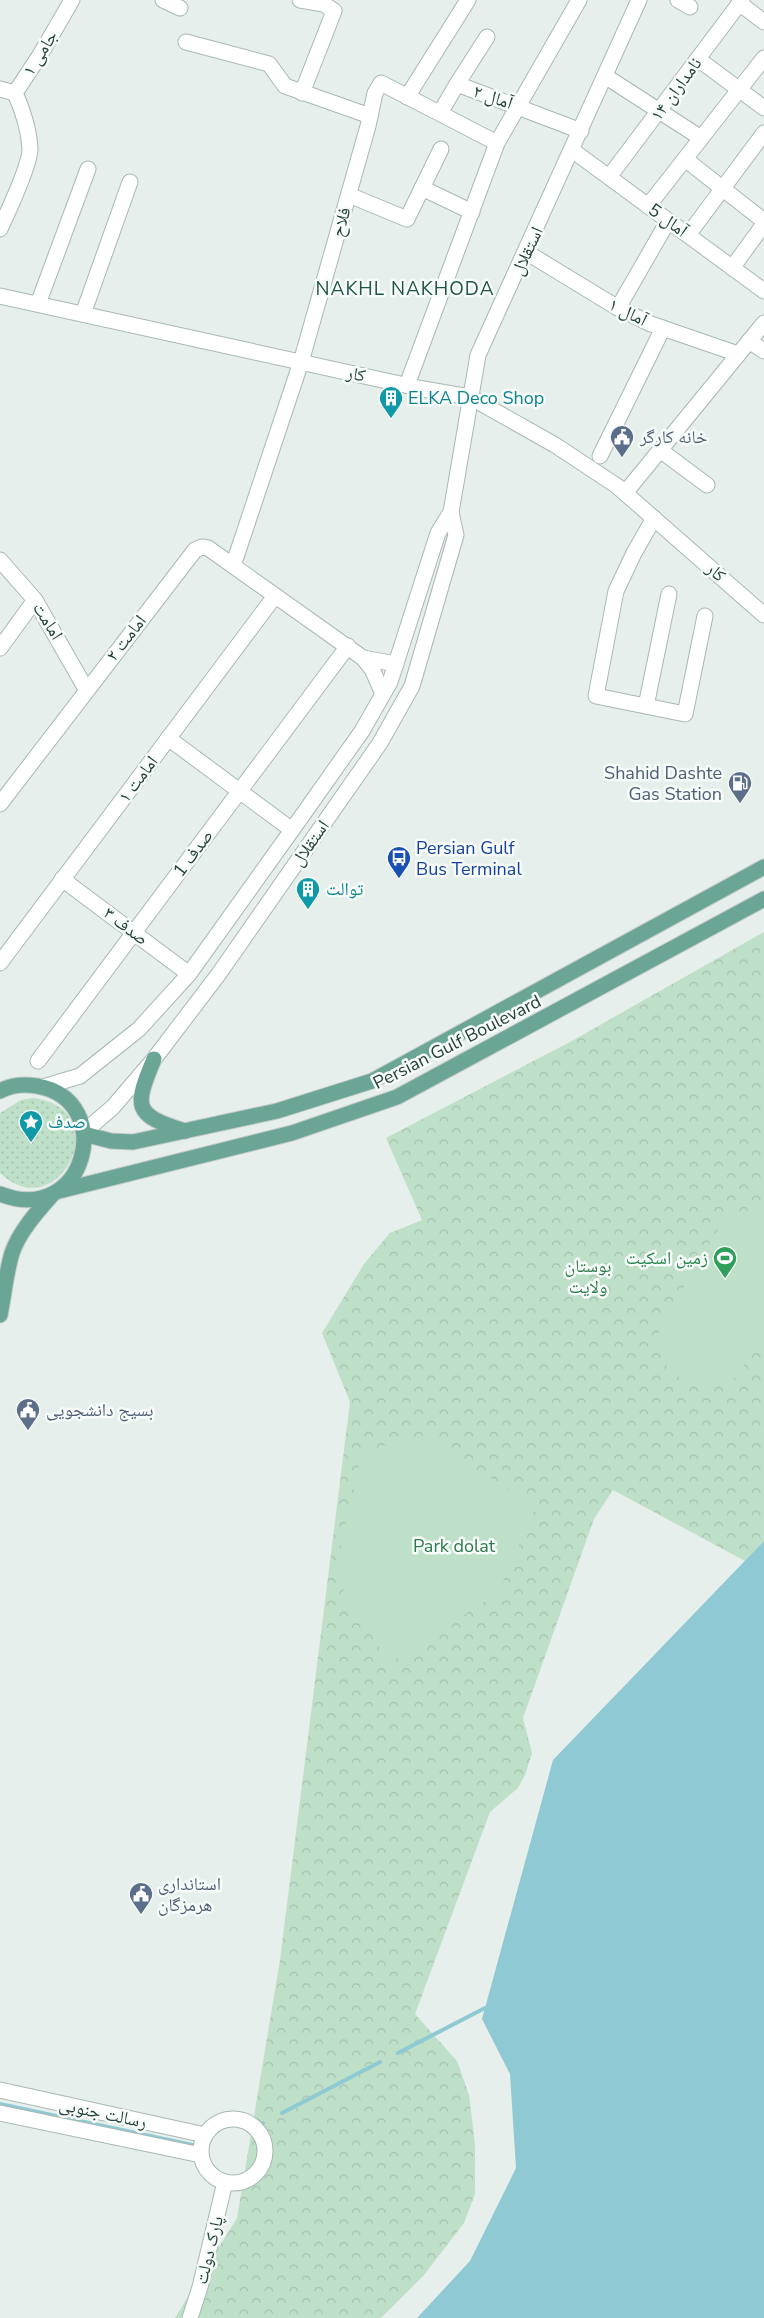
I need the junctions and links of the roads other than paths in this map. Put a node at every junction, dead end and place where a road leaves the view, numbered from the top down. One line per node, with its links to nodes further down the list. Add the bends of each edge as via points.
1 (72, 0): 18 (street, جامی ۱, via 40,55)
2 (163, 0): 9 (street)
3 (300, 0): 8 (street)
4 (468, 0): 20 (street)
5 (579, 0): 21 (street)
6 (639, 0): 15 (street, استقلال)
7 (741, 1): 10 (street); 14 (street, نامداران ۱۴)
8 (324, 2): 19 (street, via 334,11)
9 (180, 8)
10 (764, 22)
11 (487, 37): 16 (street, آمال ۲)
12 (186, 42): 19 (street, via 269,64 285,86)
13 (764, 58): 17 (street)
14 (698, 59): 17 (street); 23 (street, نامداران ۱۴)
15 (605, 76): 23 (street); 26 (street, استقلال)
16 (457, 84): 21 (street, آمال ۲); 24 (street)
17 (739, 89): 22 (street); 28 (street)
18 (7, 91): 43 (street, via 25,116 30,151)
19 (302, 93): 25 (street)
20 (407, 97): 24 (street); 25 (street, فلاح, via 381,83 375,93)
21 (517, 105): 26 (street, آمال ۲); 29 (street)
22 (764, 108)
23 (660, 111): 28 (street); 34 (street, نامداران ۱۴)
24 (440, 113): 29 (street)
25 (370, 116): 38 (street, فلاح)
26 (580, 131): 31 (street, استقلال)
27 (764, 133): 37 (street)
28 (700, 138): 32 (street)
29 (497, 143): 40 (street)
30 (441, 150): 36 (street)
31 (572, 150): 34 (street, آمال 5); 45 (street, استقلال)
32 (685, 159): 37 (street); 39 (street)
33 (88, 169): 49 (street)
34 (609, 177): 39 (street, آمال 5)
35 (130, 182): 51 (street)
36 (422, 188): 38 (street, via 408,219); 40 (street)
37 (724, 190): 42 (street); 44 (street)
38 (349, 195): 57 (street, فلاح)
39 (648, 206): 41 (street, آمال 5)
40 (472, 212): 58 (street)
41 (668, 221): 44 (street, آمال 5); 50 (street)
42 (764, 222): 46 (street)
43 (0, 229)
44 (688, 235): 46 (street, آمال 5)
45 (526, 252): 50 (street, آمال ۱); 59 (street, استقلال, via 478,355)
46 (732, 268): 47 (street, آمال 5)
47 (764, 291)
48 (0, 296): 49 (street, کار)
49 (38, 304): 51 (street, کار)
50 (618, 308): 53 (street, آمال ۱)
51 (83, 314): 57 (street, کار)
52 (764, 323): 54 (street)
53 (663, 328): 56 (street, آمال ۱); 61 (street)
54 (749, 341): 55 (street); 56 (street)
55 (764, 351)
56 (738, 354): 60 (street)
57 (301, 362): 58 (street, کار); 67 (street, فلاح)
58 (407, 385): 59 (street, کار)
59 (470, 396): 63 (street, کار, via 556,445); 64 (street, استقلال)
60 (660, 450): 62 (street); 63 (street)
61 (600, 456)
62 (706, 485)
63 (625, 493): 65 (street, کار)
64 (451, 512): 76 (street, استقلال, via 438,533); 90 (street, استقلال, via 456,535 412,686 369,759 218,975)
65 (654, 518): 71 (street, کار); 79 (street, via 616,591 596,696)
66 (0, 560): 70 (street, امامت)
67 (233, 566): 69 (street, امامت ۲); 77 (street, امامت ۲, via 208,548 195,550)
68 (669, 594): 79 (street)
69 (275, 596): 73 (street, امامت ۲); 80 (street, امامت ۱)
70 (35, 600): 74 (street); 77 (street, امامت)
71 (764, 615)
72 (705, 616): 79 (street, via 684,714)
73 (348, 646): 75 (street, امامت ۲); 81 (street, صدف 1)
74 (0, 648)
75 (363, 658): 76 (street); 78 (street, via 372,669)
76 (396, 664): 78 (street, استقلال)
77 (86, 689): 82 (street, امامت ۲)
78 (383, 694): 83 (street, استقلال, via 362,731)
79 (646, 706)
80 (168, 738): 81 (street); 85 (street, امامت ۱)
81 (239, 791): 83 (street); 87 (street, صدف 1)
82 (0, 804)
83 (292, 830): 89 (street, استقلال)
84 (764, 867): 94 (main road, Persian Gulf Boulevard, via 372,1082 277,1112)
85 (62, 879): 87 (street, صدف ۳); 88 (street, امامت ۱)
86 (764, 899): 96 (main road, Persian Gulf Boulevard, via 397,1097 292,1134)
87 (133, 932): 89 (street, صدف ۳); 91 (street, صدف 1)
88 (0, 963)
89 (189, 974): 92 (street, استقلال, via 139,1029 80,1076)
90 (154, 1059): 94 (main road, via 142,1096 145,1112 151,1119); 95 (street, استقلال, via 113,1107)
91 (38, 1060)
92 (43, 1087): 93 (main road, via 16,1085); 95 (main road, via 62,1097 72,1107)
93 (0, 1091)
94 (186, 1131): 95 (main road, Persian Gulf Boulevard, via 133,1142 111,1141)
95 (84, 1133): 96 (main road, via 80,1166 71,1180)
96 (56, 1193): 97 (main road, Persian Gulf Boulevard, via 34,1200 14,1200); 98 (main road, via 41,1208 16,1245)
97 (0, 1194)
98 (0, 1315)
99 (0, 2090): 101 (street, رسالت جنوبی)
100 (0, 2112): 102 (street, رسالت جنوبی)
101 (205, 2136): 102 (street); 103 (street, via 221,2122 237,2120 252,2125 264,2143 265,2154 256,2173 247,2180)
102 (201, 2155): 103 (street, via 209,2172)
103 (225, 2182): 104 (street, پارک دولت)
104 (190, 2318)

